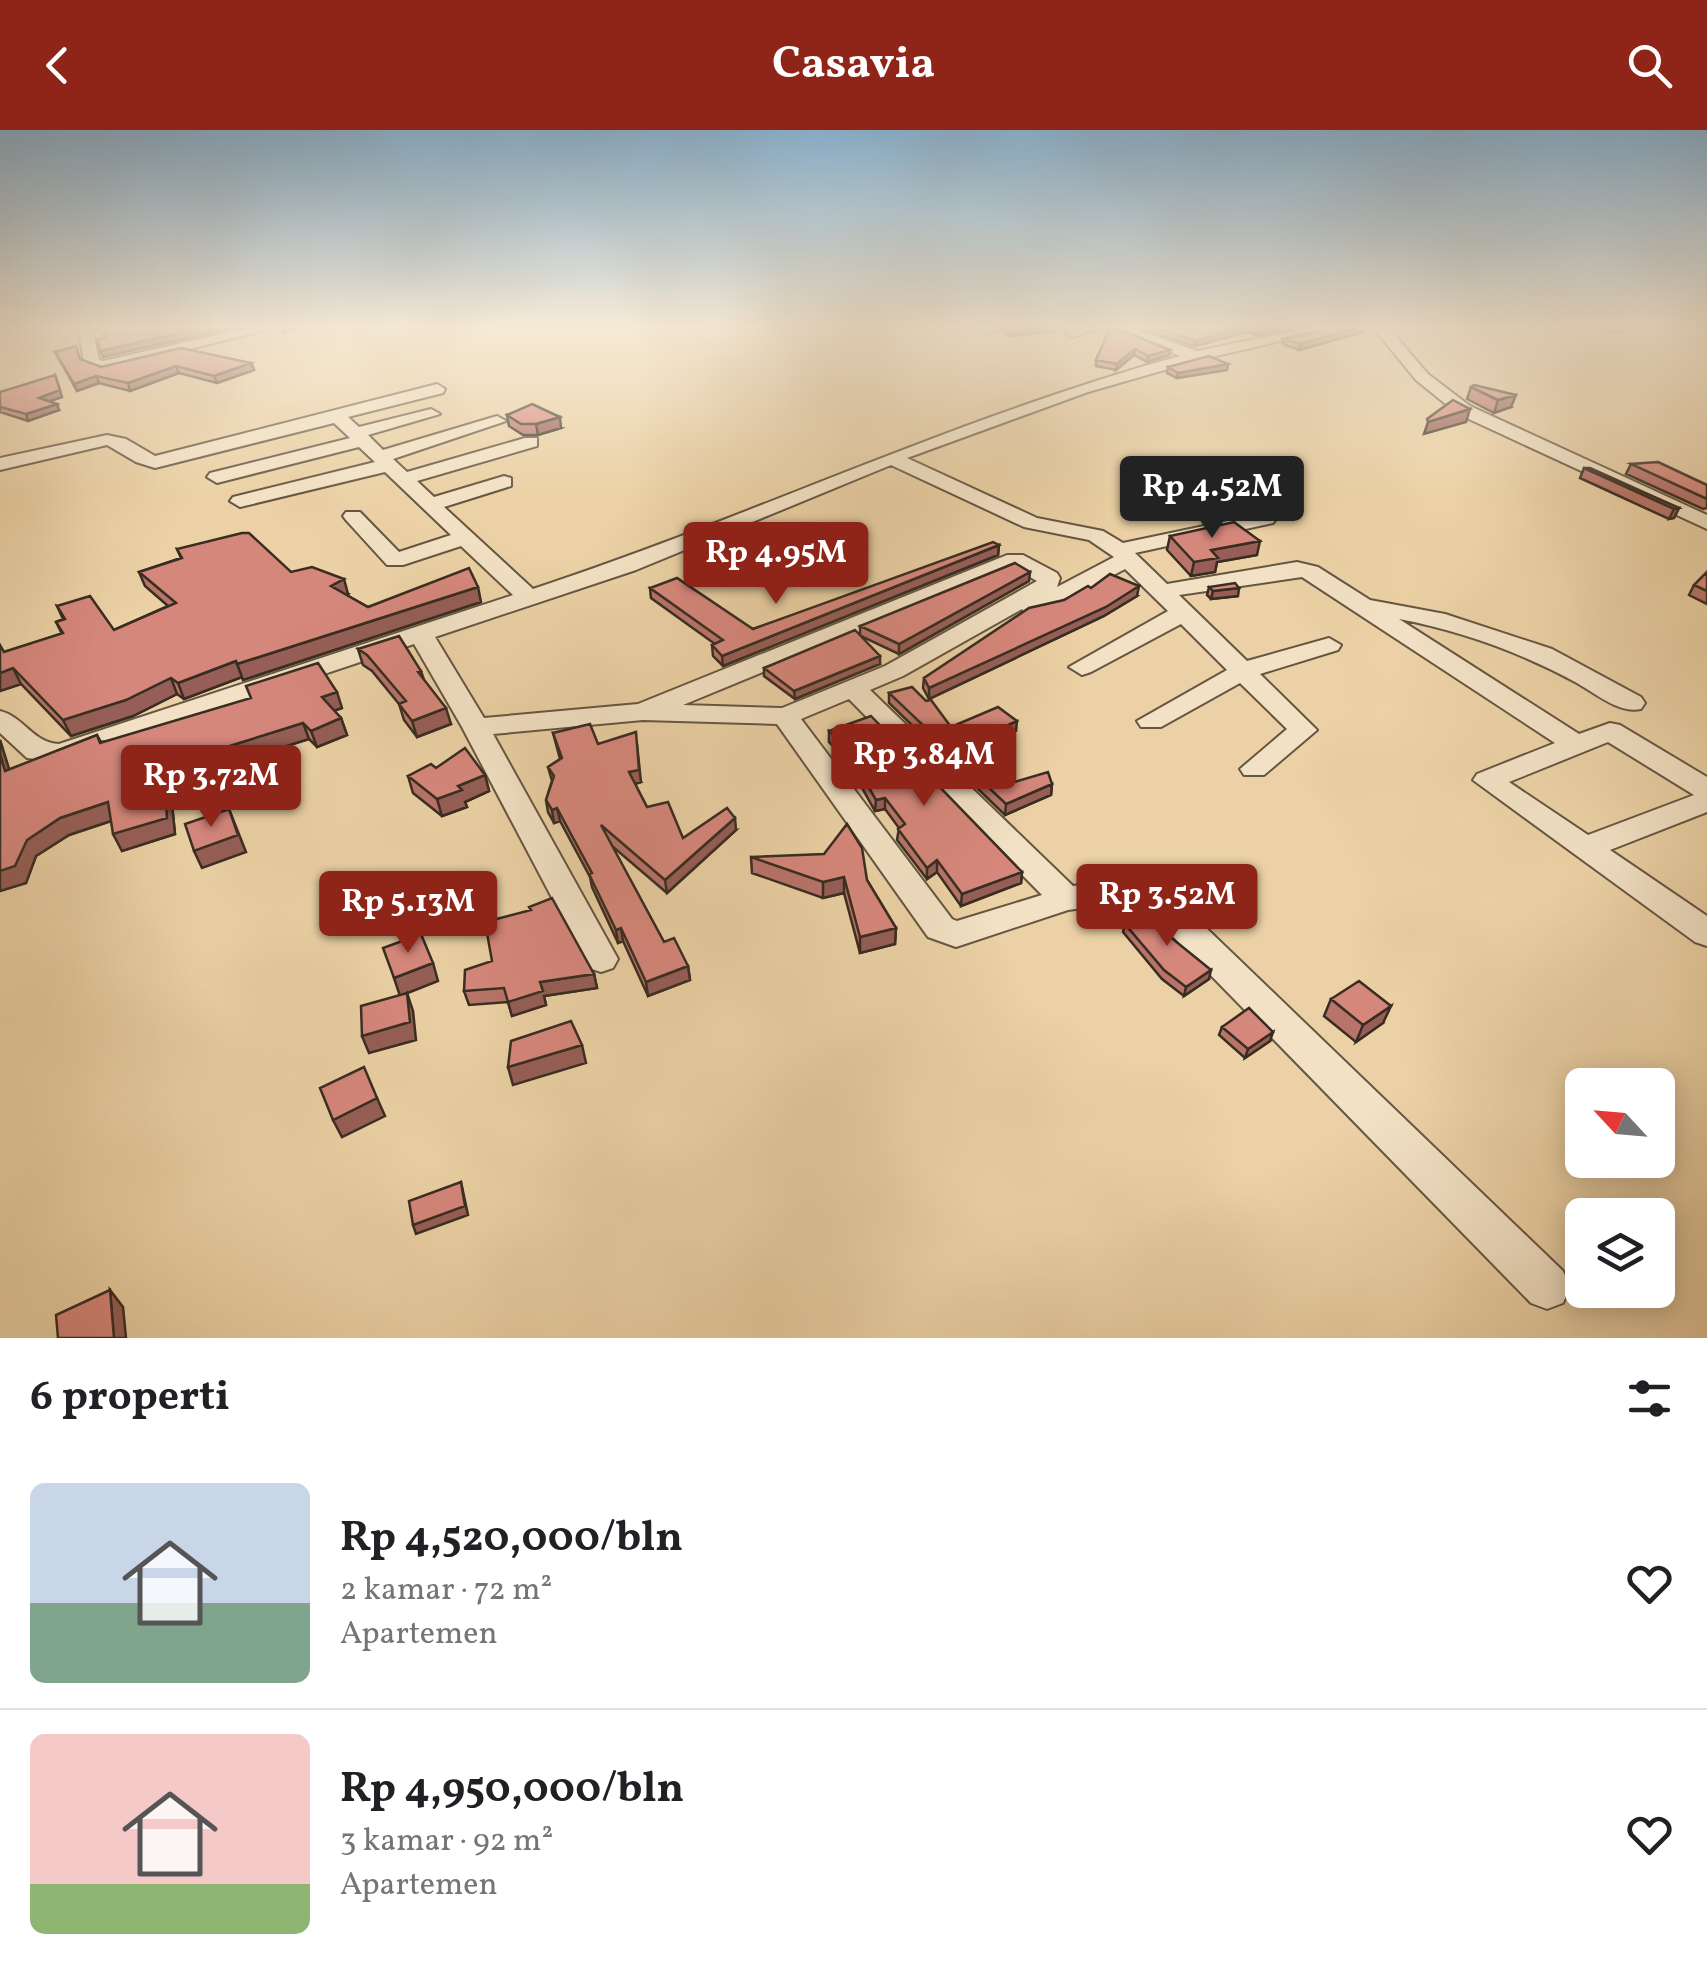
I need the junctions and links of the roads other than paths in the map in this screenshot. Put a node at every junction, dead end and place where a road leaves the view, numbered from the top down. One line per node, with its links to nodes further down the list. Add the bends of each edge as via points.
1 (1100, 382): 9 (street)
2 (1430, 382): 18 (street, via 1464,410)
3 (437, 389): 5 (street)
4 (432, 414): 7 (street)
5 (332, 418): 7 (street); 10 (street, via 155,462 107,440)
6 (497, 421): 11 (street)
7 (358, 437): 11 (street); 12 (street)
8 (531, 442): 11 (street)
9 (891, 458): 20 (street, via 1031,523 1096,535); 22 (street)
10 (0, 464)
11 (389, 467): 14 (street); 15 (street)
12 (217, 477)
13 (504, 482): 15 (street)
14 (240, 502)
15 (432, 504): 19 (street)
16 (352, 516): 19 (street, via 395,560)
17 (1266, 519): 20 (street)
18 (1707, 523)
19 (467, 537): 22 (street)
20 (1123, 554): 21 (street); 29 (street)
21 (1164, 592): 23 (street, via 1297,569); 24 (street)
22 (530, 599): 25 (street)
23 (1360, 605): 35 (street); 35 (street, via 1437,619 1543,654 1632,703)
24 (1185, 612): 27 (street); 28 (street)
25 (420, 633): 32 (street, via 61,753 37,752); 34 (street)
26 (1329, 644): 28 (street)
27 (1082, 666)
28 (1245, 670): 33 (street); 36 (street, via 1303,730)
29 (859, 694): 30 (street, via 1050,578 1015,560); 31 (street); 40 (street)
30 (643, 712): 31 (street); 34 (street)
31 (784, 716): 40 (street, via 940,928 956,934)
32 (0, 719)
33 (1151, 720)
34 (476, 727): 42 (street)
35 (1566, 738): 37 (street, via 1616,733); 39 (street, via 1487,780)
36 (1254, 768)
37 (1707, 790)
38 (1707, 801): 39 (street)
39 (1586, 848): 41 (street)
40 (1066, 900): 43 (street, via 1133,890 1163,906)
41 (1704, 928)
42 (601, 959)
43 (1547, 1287)

